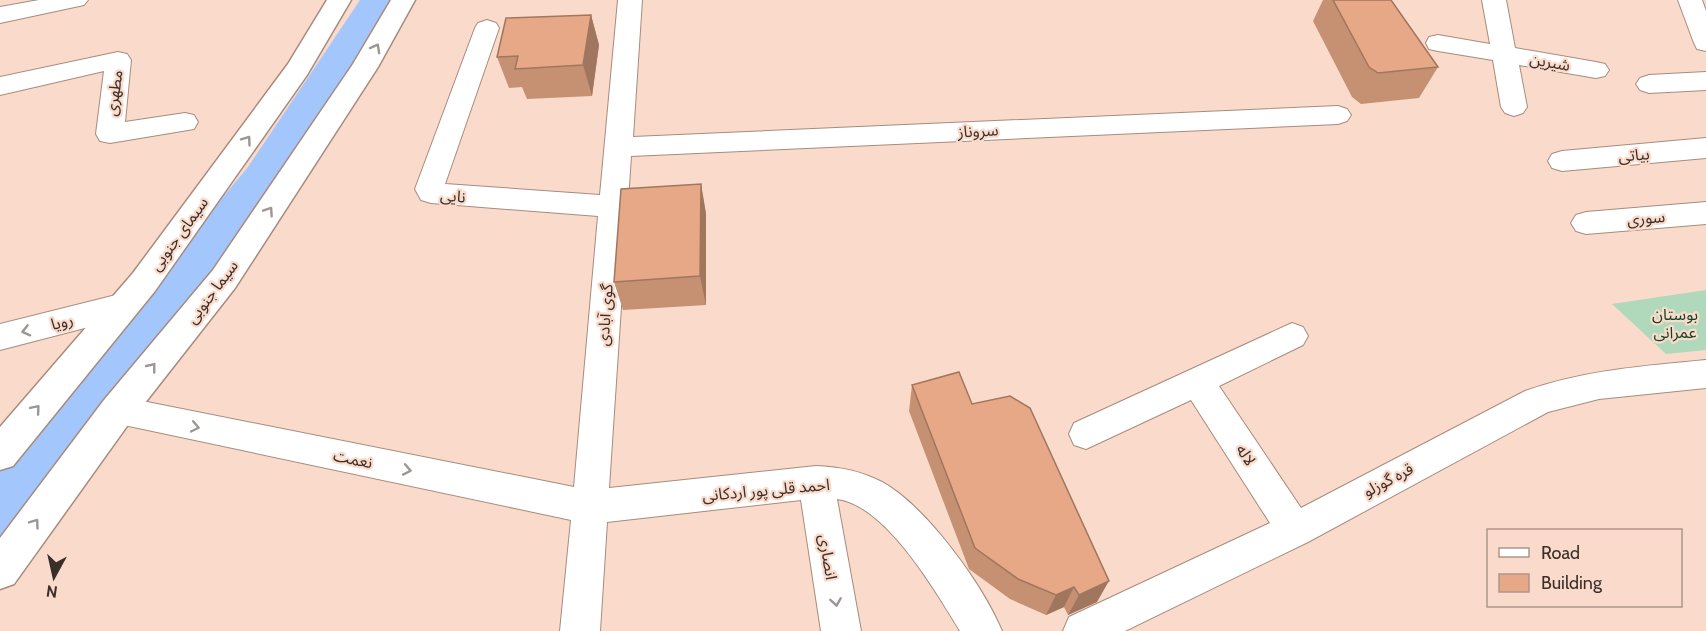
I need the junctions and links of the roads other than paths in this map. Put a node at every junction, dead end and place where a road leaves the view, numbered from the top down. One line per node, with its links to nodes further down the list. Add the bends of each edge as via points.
1 (76, 0): 7 (street)
2 (339, 0): 25 (street, سیمای جنوبی, one-way to 2, via 298,69)
3 (403, 0): 30 (street, سیما جنوبی, one-way to 3, via 224,279 365,68)
4 (630, 0): 19 (street, گوی آبادی)
5 (1494, 0): 11 (street, شیرین)
6 (1690, 0): 10 (street)
7 (0, 15)
8 (487, 28): 22 (street, نایی, via 430,193)
9 (1438, 42): 11 (street, شیرین)
10 (1706, 43)
11 (1504, 54): 12 (street, شیرین); 16 (street, شیرین)
12 (1596, 70)
13 (1706, 81): 14 (street)
14 (1649, 84)
15 (0, 86): 18 (street, مطهری, via 118,60 110,134)
16 (1514, 107)
17 (1338, 115): 19 (street, سروناز)
18 (185, 122)
19 (618, 147): 22 (street, گوی آبادی)
20 (1706, 148): 21 (street, بیاتی)
21 (1562, 161)
22 (614, 207): 34 (street, گوی آبادی)
23 (1706, 213): 24 (street, سوری)
24 (1586, 223)
25 (124, 306): 27 (street, رویا, one-way to 27); 32 (street, سیمای جنوبی, one-way to 25)
26 (1292, 336): 29 (street)
27 (0, 337)
28 (1706, 374): 35 (street, قره گوزلو, via 1594,385 1537,401)
29 (1197, 381): 31 (street); 35 (street, لاله)
30 (117, 411): 34 (street, نعمت, one-way to 34); 36 (street, سیما جنوبی, one-way to 30)
31 (1086, 434)
32 (0, 454)
33 (816, 482): 34 (street, احمد قلی پور اردکانی); 38 (street, انصاری, one-way to 38); 39 (street, احمد قلی پور اردکانی, via 848,485 888,506 933,556)
34 (590, 507): 37 (street, گوی آبادی)
35 (1295, 530): 40 (street, قره گوزلو)
36 (0, 570)
37 (580, 631)
38 (841, 631)
39 (982, 631)
40 (1083, 631)

